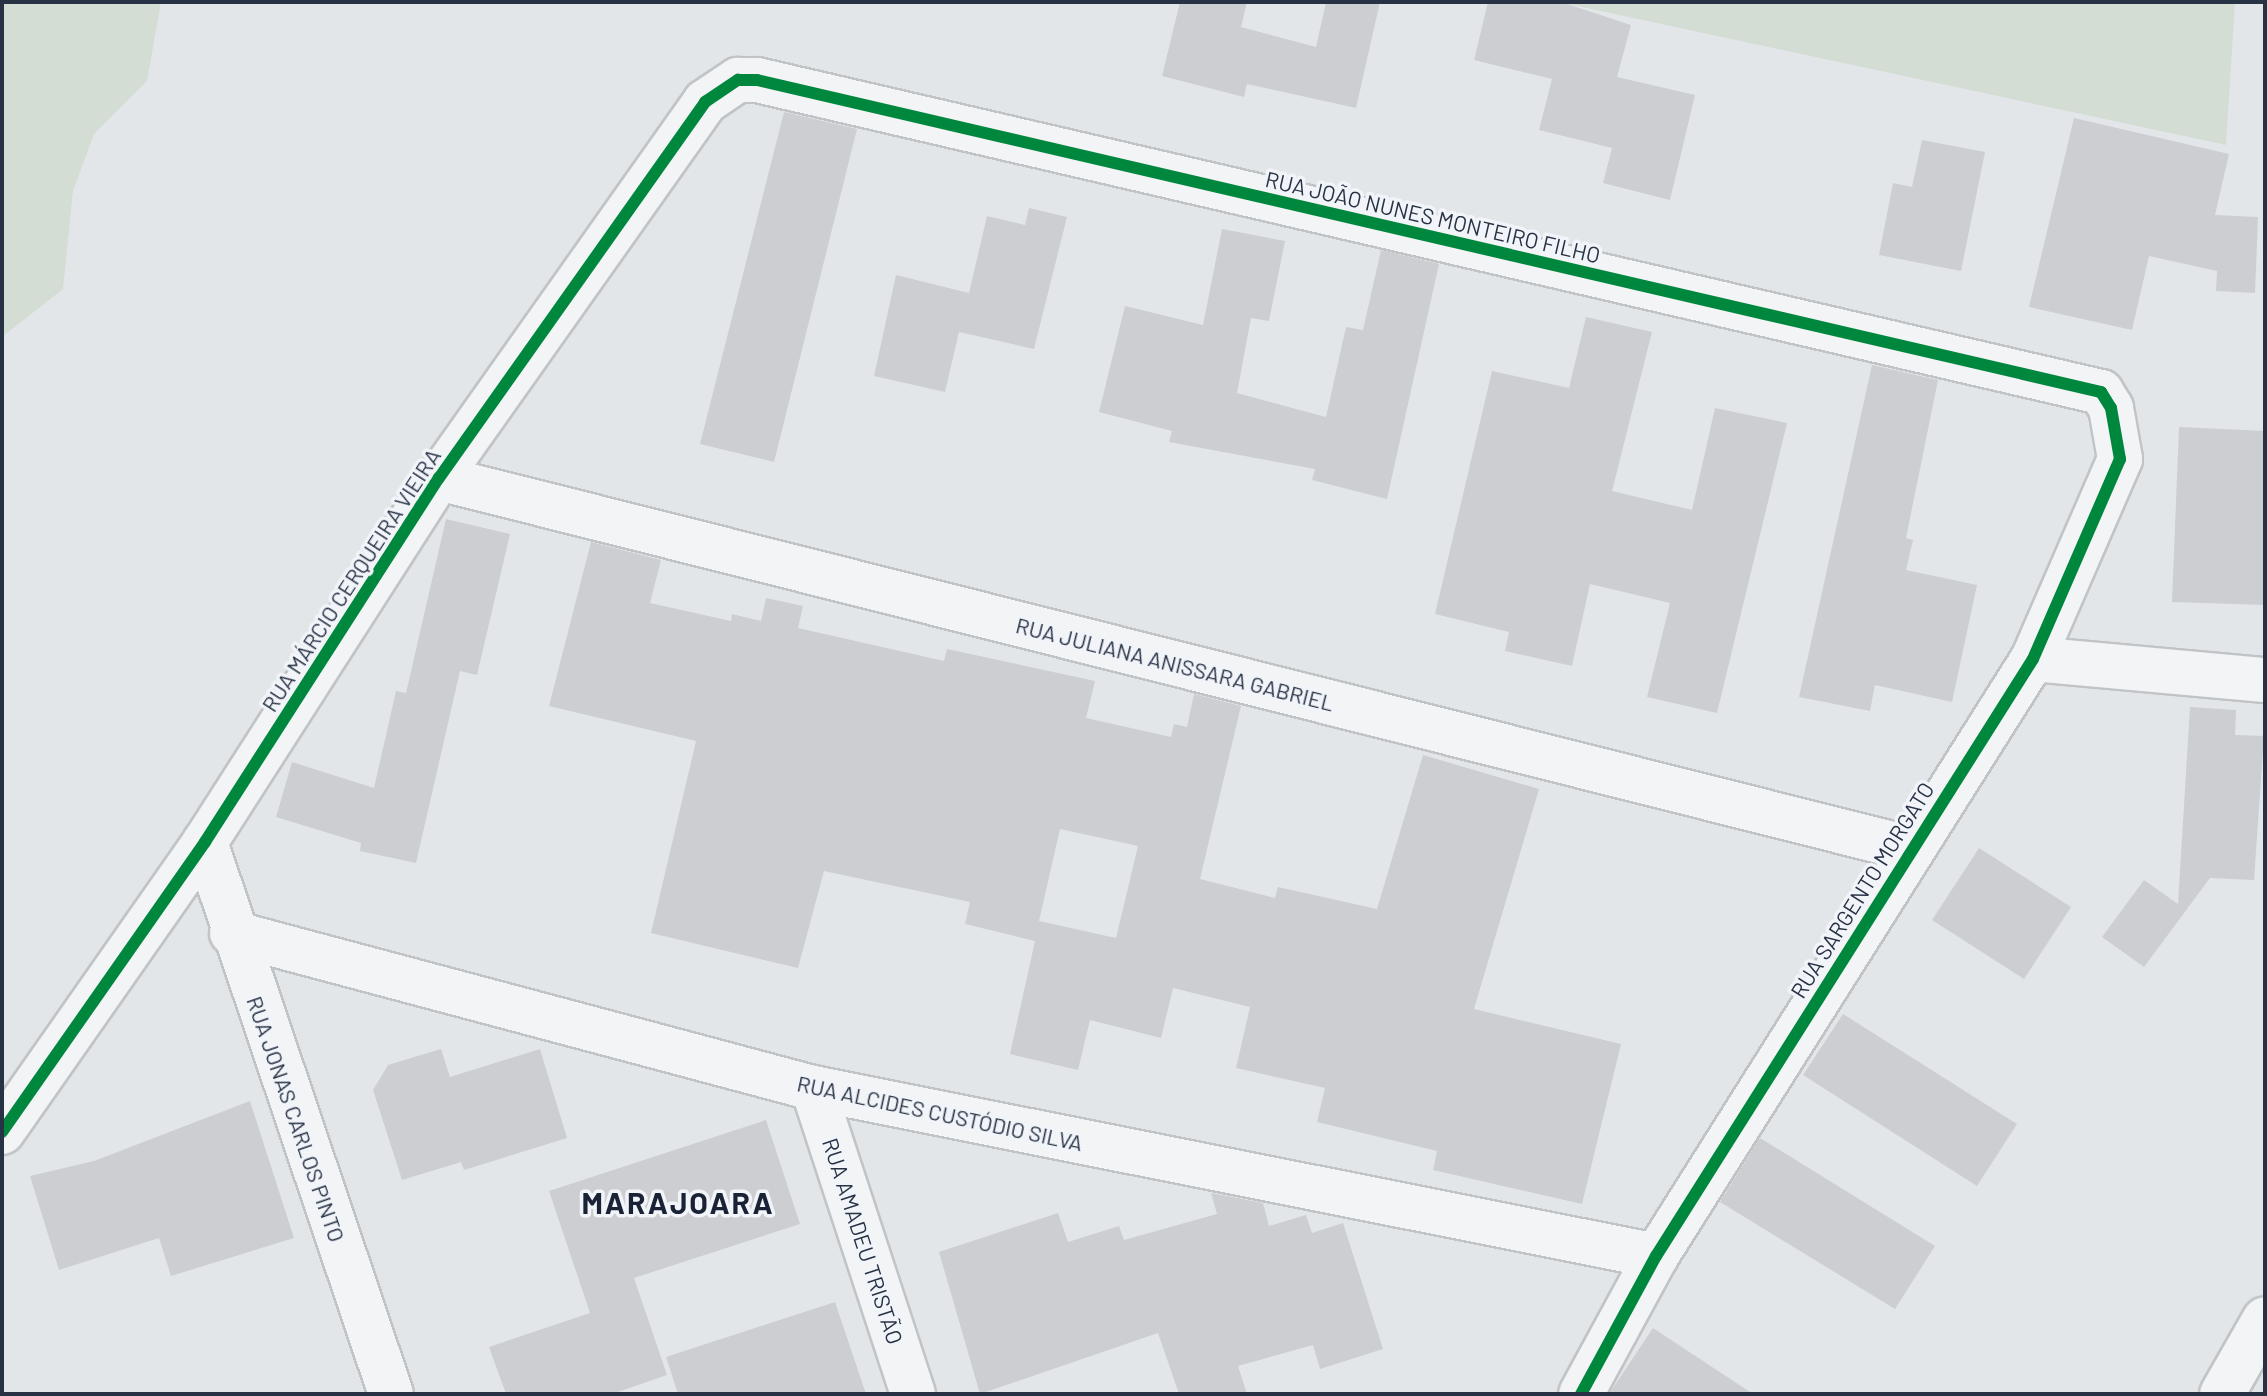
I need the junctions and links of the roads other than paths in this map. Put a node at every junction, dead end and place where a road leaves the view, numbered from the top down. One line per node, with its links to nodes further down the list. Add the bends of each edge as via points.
1 (757, 80): 2 (street, RUA JOÃO NUNES MONTEIRO FILHO); 3 (street, RUA MÁRCIO CERQUEIRA VIEIRA, via 738,80 705,102)
2 (2101, 392): 4 (street, RUA SARGENTO MORGATO, via 2119,427 2120,459)
3 (439, 478): 6 (street, RUA MÁRCIO CERQUEIRA VIEIRA); 7 (street, RUA JULIANA ANISSARA GABRIEL)
4 (2033, 659): 5 (street); 7 (street, RUA SARGENTO MORGATO)
5 (2265, 680)
6 (205, 842): 8 (street, RUA JONAS CARLOS PINTO); 10 (street, RUA MÁRCIO CERQUEIRA VIEIRA)
7 (1912, 849): 11 (street, RUA SARGENTO MORGATO)
8 (232, 933): 9 (street, RUA ALCIDES CUSTÓDIO SILVA); 13 (street, RUA JONAS CARLOS PINTO)
9 (813, 1088): 11 (street, RUA ALCIDES CUSTÓDIO SILVA); 14 (street, RUA AMADEU TRISTÃO)
10 (2, 1132)
11 (1656, 1256): 15 (street, RUA SARGENTO MORGATO)
12 (2263, 1329): 16 (street)
13 (391, 1394)
14 (913, 1394)
15 (1581, 1394)
16 (2222, 1394)

